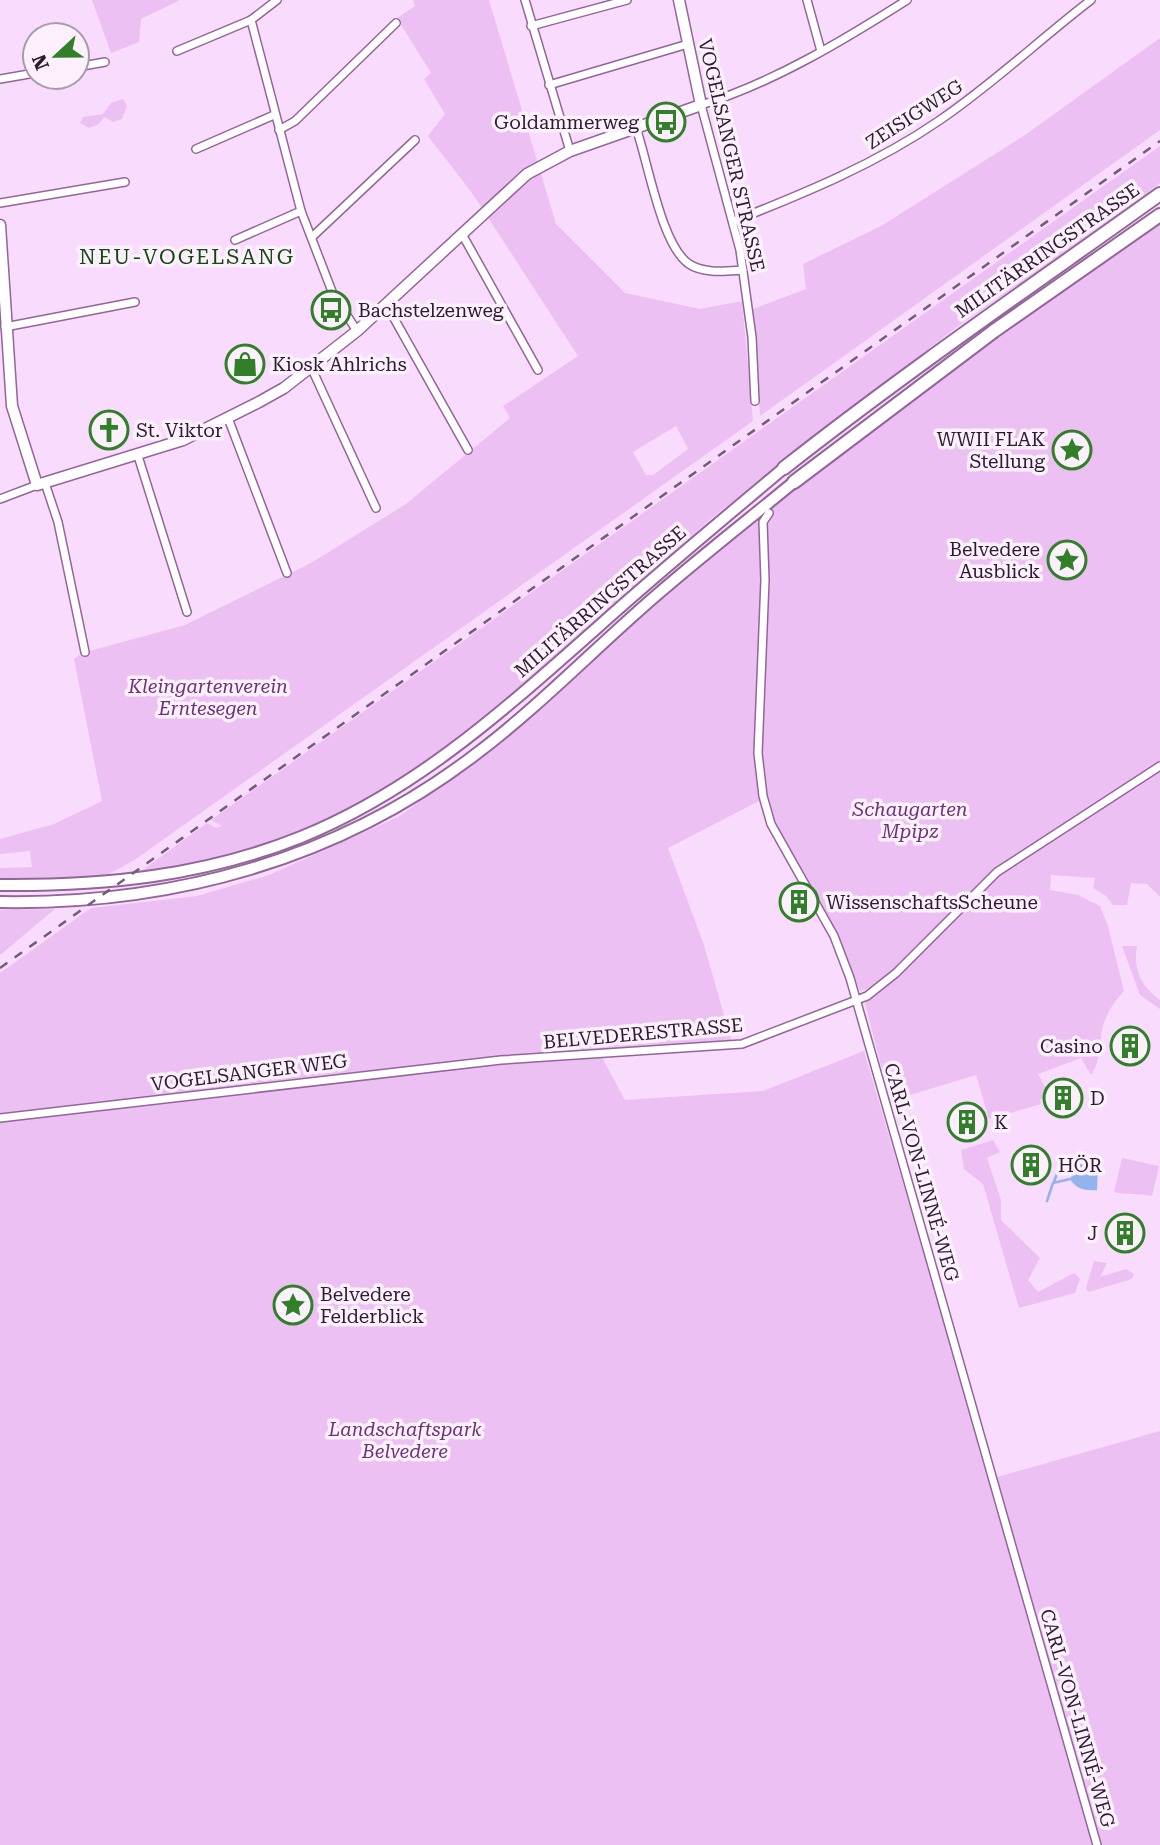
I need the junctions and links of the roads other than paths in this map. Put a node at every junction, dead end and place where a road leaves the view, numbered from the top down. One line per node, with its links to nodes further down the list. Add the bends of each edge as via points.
1 (277, 0): 8 (street)
2 (525, 0): 10 (street)
3 (626, 0): 10 (street)
4 (679, 0): 11 (street, VOGELSANGER STRASSE)
5 (807, 0): 13 (street)
6 (907, 0): 13 (street)
7 (1091, 0): 31 (street, ZEISIGWEG, via 986,86 890,152)
8 (251, 20): 12 (street); 20 (street)
9 (396, 23): 22 (street, via 295,121)
10 (531, 26): 18 (street)
11 (688, 44): 18 (street); 19 (street, VOGELSANGER STRASSE)
12 (177, 51)
13 (821, 51): 19 (street)
14 (105, 62): 15 (street)
15 (91, 64)
16 (21, 75): 17 (street)
17 (0, 79)
18 (549, 85): 25 (street)
19 (701, 104): 21 (street); 31 (street, VOGELSANGER STRASSE)
20 (274, 115): 22 (street); 24 (street)
21 (636, 128): 25 (street); 37 (street, via 667,229 680,256 696,268)
22 (279, 130): 29 (street)
23 (415, 140): 34 (street)
24 (196, 149)
25 (570, 152): 33 (street, via 527,174)
26 (125, 182): 28 (street)
27 (1160, 194): 49 (highway, MILITÄRRINGSTRASSE, via 981,319)
28 (0, 203)
29 (301, 211): 34 (street); 35 (street)
30 (1160, 215): 50 (highway, MILITÄRRINGSTRASSE, via 995,331)
31 (734, 221): 37 (street, VOGELSANGER STRASSE)
32 (0, 225): 36 (street)
33 (462, 234): 39 (street); 44 (street)
34 (312, 237): 41 (street, via 332,293)
35 (236, 240)
36 (0, 248): 40 (street)
37 (743, 270): 45 (street, VOGELSANGER STRASSE)
38 (135, 302): 40 (street)
39 (386, 304): 41 (street); 47 (street)
40 (5, 327): 42 (street)
41 (357, 331): 43 (street)
42 (3, 357): 51 (street, via 12,405)
43 (311, 367): 46 (street); 53 (street)
44 (538, 370)
45 (755, 401)
46 (228, 418): 48 (street); 55 (street)
47 (468, 450)
48 (138, 456): 51 (street); 56 (street)
49 (783, 468): 59 (main road, MILITÄRRINGSTRASSE, via 466,742 360,810 302,836 215,865 114,883)
50 (794, 482): 60 (main road, MILITÄRRINGSTRASSE, via 475,755 353,831 275,863 166,891 54,903)
51 (41, 484): 52 (street); 57 (street, via 61,536)
52 (0, 499)
53 (376, 508)
54 (769, 513): 61 (street, CARL-VON-LINNÉ-WEG, via 763,522 758,753 763,796 771,824 834,936)
55 (286, 573)
56 (187, 612)
57 (85, 652)
58 (1160, 766): 61 (street, BELVEDERESTRASSE, via 997,872 896,973)
59 (0, 885)
60 (0, 902)
61 (857, 1003): 62 (street, BELVEDERESTRASSE, via 742,1044); 64 (street, CARL-VON-LINNÉ-WEG)
62 (501, 1060): 63 (street, VOGELSANGER WEG)
63 (0, 1118)
64 (1097, 1845)

